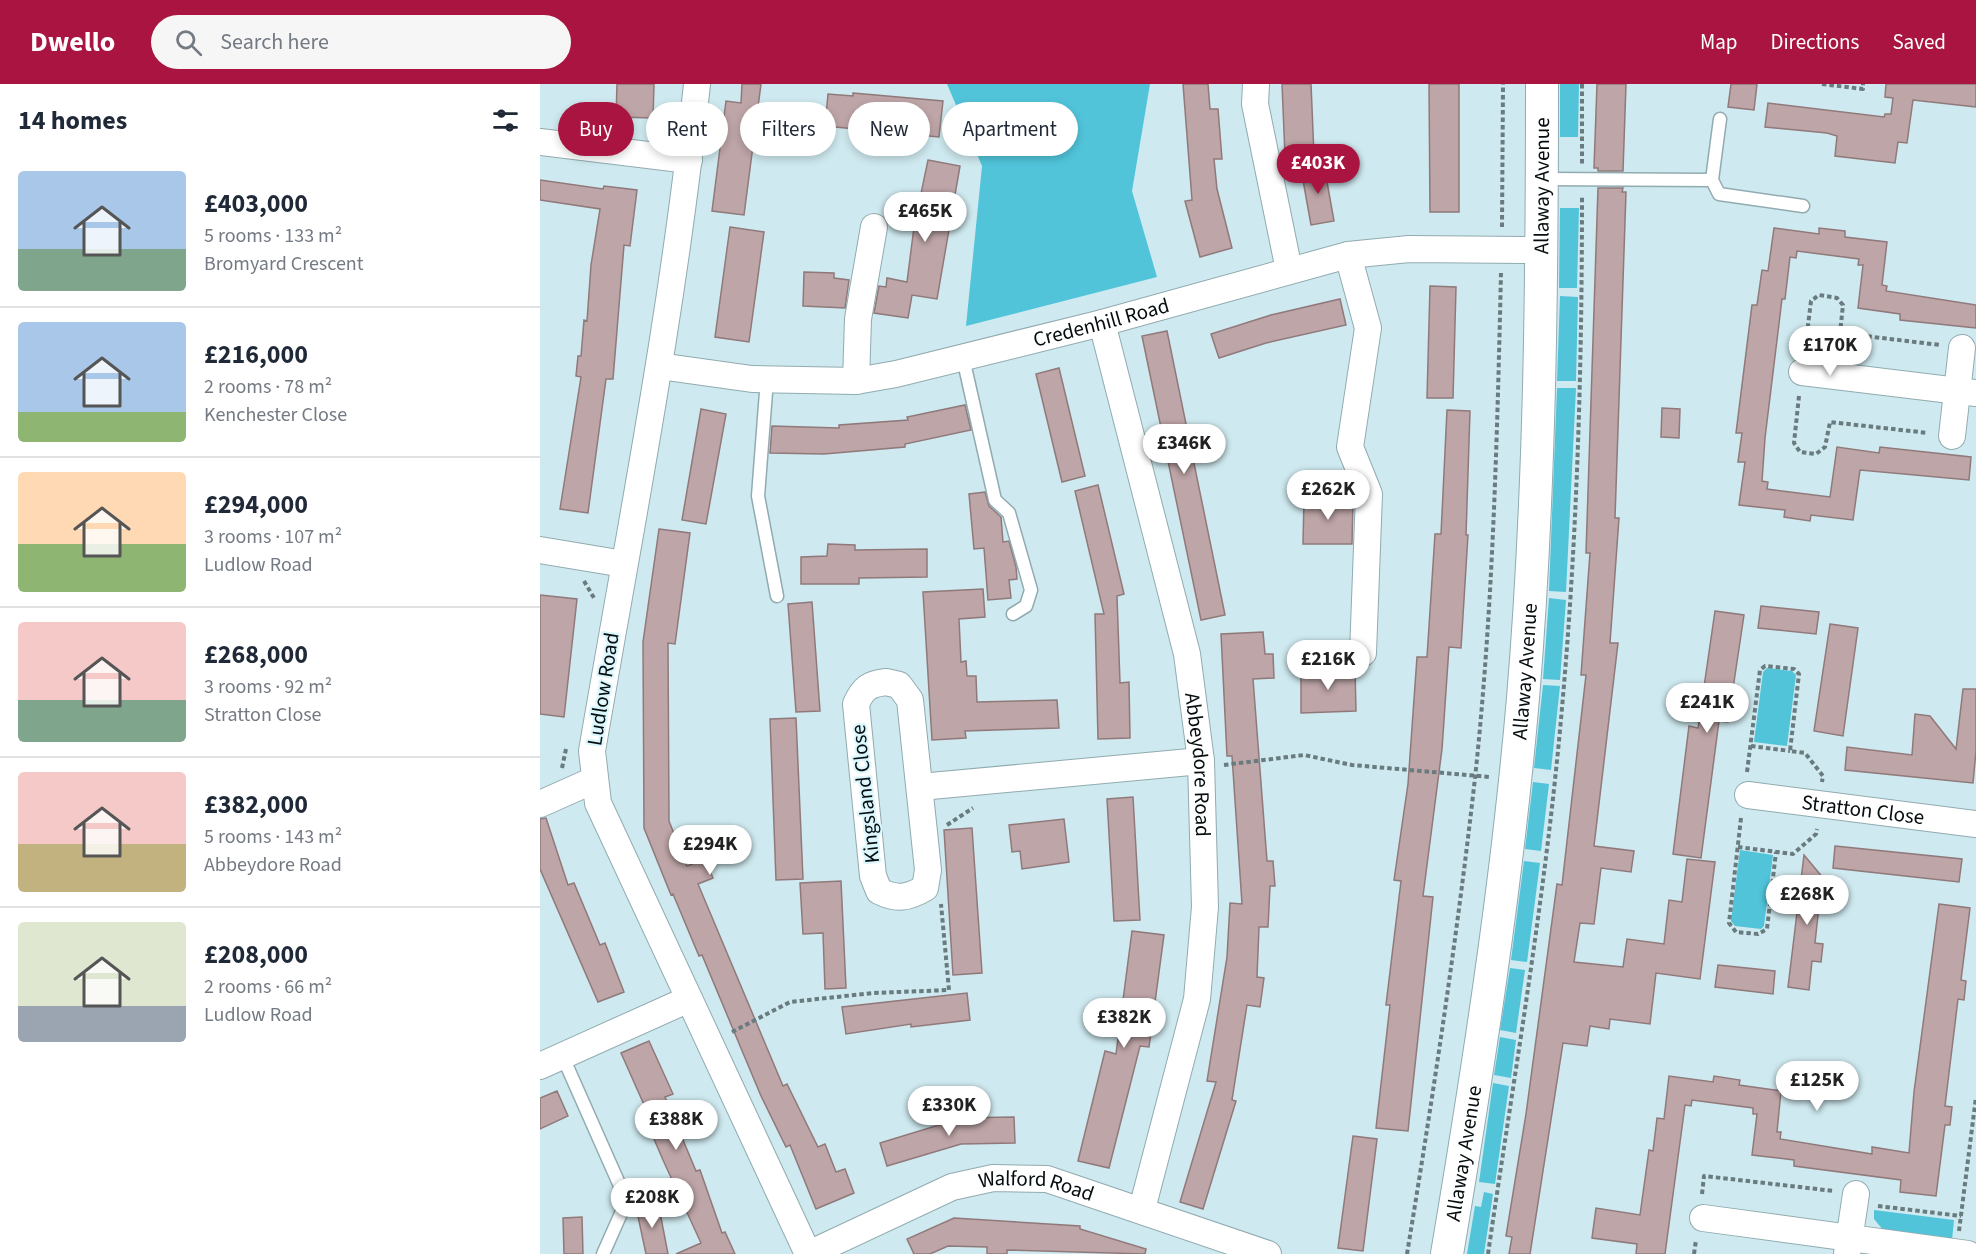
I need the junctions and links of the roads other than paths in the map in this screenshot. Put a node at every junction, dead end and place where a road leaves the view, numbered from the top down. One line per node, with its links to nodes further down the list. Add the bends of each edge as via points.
1 (697, 84): 6 (street, Ludlow Road)
2 (1256, 84): 13 (street, via 1255,104)
3 (1542, 84): 7 (street, Allaway Avenue)
4 (1720, 119): 8 (lane)
5 (540, 142): 6 (street)
6 (689, 160): 17 (street, Ludlow Road)
7 (1542, 179): 8 (lane); 11 (street, Allaway Avenue)
8 (1712, 180): 9 (lane, via 1719,194)
9 (1803, 206)
10 (874, 227): 20 (street, via 858,319)
11 (1541, 250): 12 (street, Credenhill Road, via 1389,249); 44 (street, Allaway Avenue, via 1539,449 1515,779 1483,1029)
12 (1348, 255): 13 (street, Credenhill Road); 27 (street, via 1368,328 1350,447 1369,494)
13 (1289, 270): 14 (street, Credenhill Road)
14 (1102, 323): 16 (street, Credenhill Road); 28 (street, Abbeydore Road, via 1187,654)
15 (1962, 348): 21 (street)
16 (963, 358): 20 (street, Credenhill Road); 26 (lane, via 995,500 1009,513 1031,590 1026,606)
17 (658, 366): 19 (street, Credenhill Road); 24 (street, Ludlow Road)
18 (1802, 372): 21 (street)
19 (767, 379): 20 (street, Credenhill Road); 25 (lane, via 758,496)
20 (856, 381)
21 (1966, 392): 22 (street)
22 (1952, 436)
23 (540, 550): 24 (street)
24 (624, 564): 29 (street, Ludlow Road, via 592,751)
25 (777, 596)
26 (1013, 614)
27 (1363, 653)
28 (1201, 764): 30 (street); 37 (street, Abbeydore Road, via 1205,908 1197,999)
29 (594, 780): 32 (street); 34 (street, Ludlow Road, via 597,803)
30 (920, 787): 30 (street, Kingsland Close, via 928,870 924,888 911,896 894,898 879,891 873,876 856,704 862,689 874,683 899,685 910,700)
31 (1748, 795): 33 (street, Stratton Close)
32 (540, 804)
33 (1976, 824)
34 (688, 999): 35 (street); 42 (street, Ludlow Road)
35 (551, 1060): 41 (lane, via 624,1195 623,1209)
36 (1856, 1194): 39 (street)
37 (1142, 1209): 42 (street, Walford Road, via 1047,1179 993,1178 952,1187); 43 (street, Walford Road)
38 (1700, 1217): 39 (street)
39 (1849, 1246): 40 (street)
40 (1962, 1253)
41 (603, 1254)
42 (809, 1254)
43 (1268, 1254)
44 (1447, 1254)

